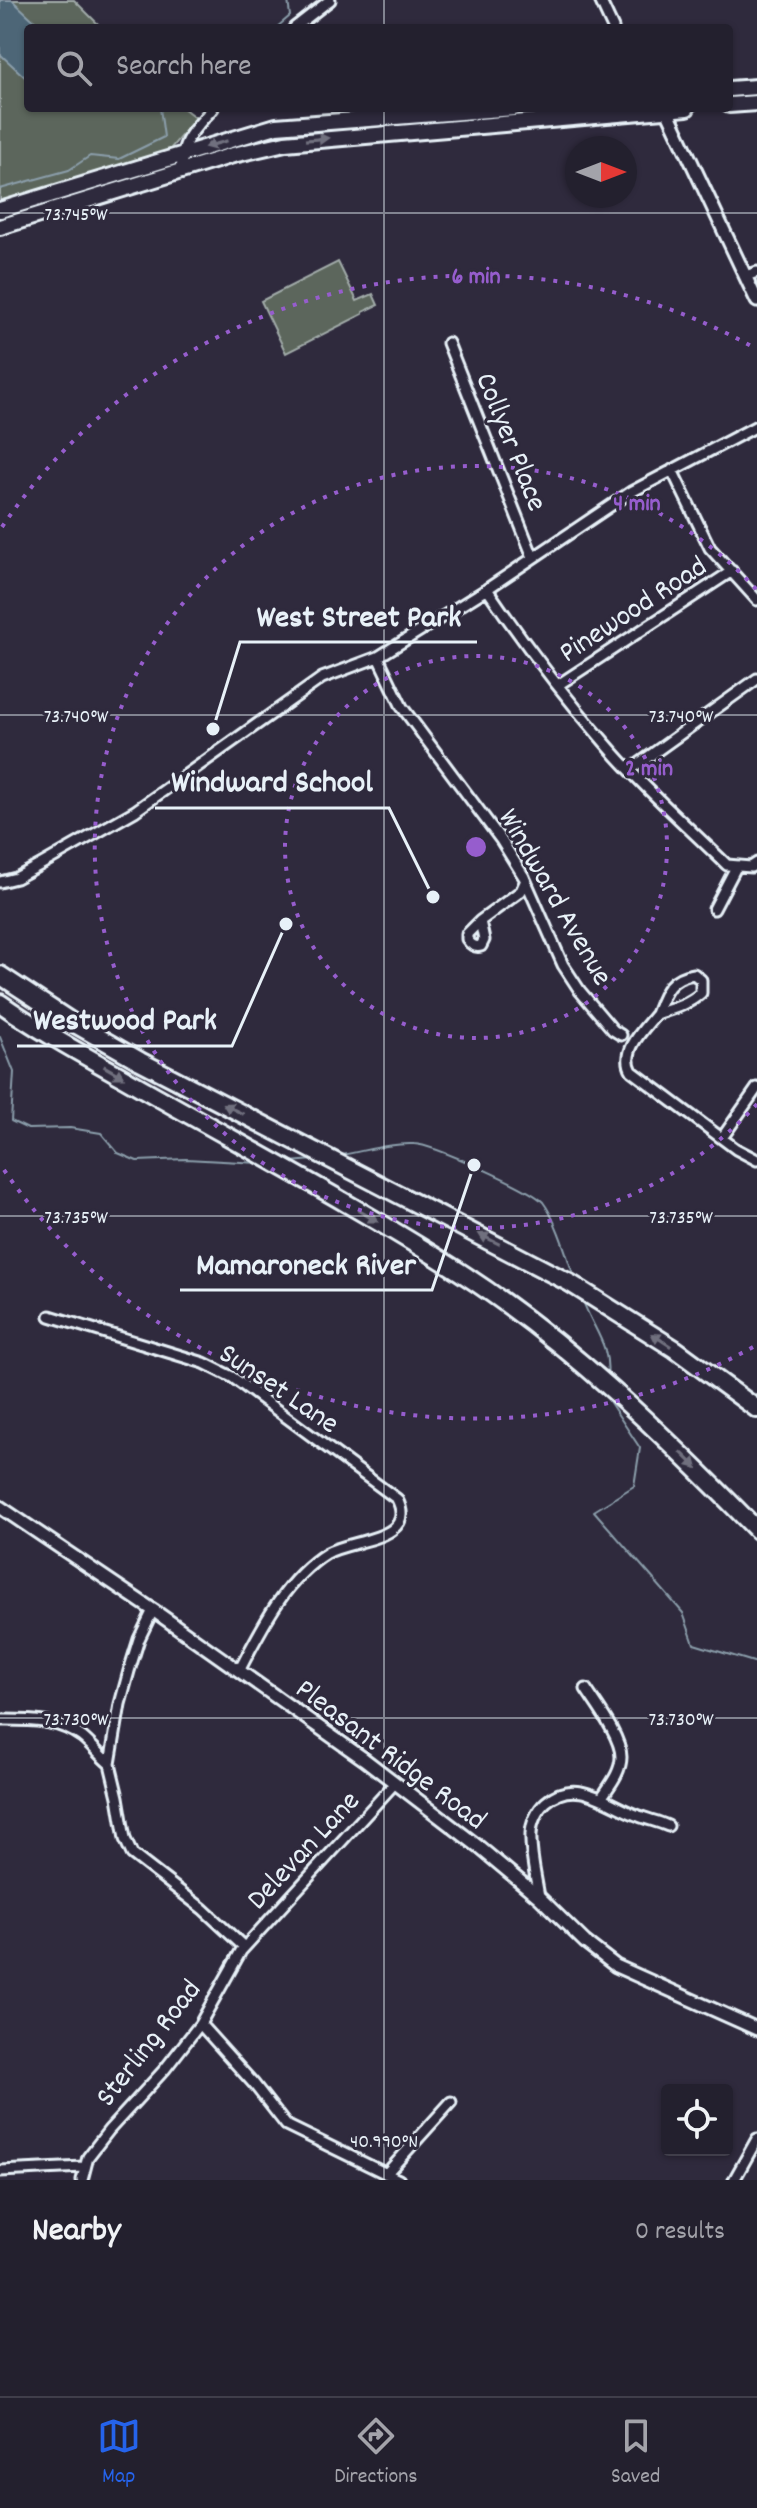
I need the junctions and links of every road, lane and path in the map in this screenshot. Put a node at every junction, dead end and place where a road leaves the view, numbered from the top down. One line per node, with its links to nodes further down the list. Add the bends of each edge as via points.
1 (330, 0): 3 (street)
2 (600, 0): 4 (street)
3 (299, 24)
4 (611, 24)
5 (757, 87): 6 (main road)
6 (733, 89)
7 (757, 103): 8 (main road)
8 (733, 105)
9 (210, 112): 14 (street)
10 (461, 112): 14 (main road, one-way to 14, via 276,126)
11 (591, 112): 13 (main road)
12 (669, 112): 18 (street)
13 (541, 114): 15 (main road, one-way to 13, via 285,143)
14 (181, 154): 15 (street); 16 (main road)
15 (182, 171): 17 (main road)
16 (0, 210)
17 (0, 227)
18 (751, 274): 19 (street)
19 (757, 301)
20 (448, 343): 23 (street, Collyer Place)
21 (757, 426): 22 (street)
22 (672, 470): 23 (street); 24 (street, via 710,548)
23 (533, 557): 25 (street)
24 (732, 571): 26 (street); 29 (street, Pinewood Road)
25 (487, 589): 27 (street); 29 (street)
26 (757, 600)
27 (378, 657): 33 (street, via 322,678 135,811); 34 (street, Windward Avenue, via 402,707 501,840)
28 (757, 679): 30 (street)
29 (558, 685): 30 (street)
30 (630, 770): 32 (street, via 727,865)
31 (757, 863): 32 (street)
32 (736, 867): 35 (street)
33 (0, 882)
34 (525, 882): 36 (street, via 521,891); 40 (street, Windward Avenue, via 563,965)
35 (714, 909)
36 (480, 921)
37 (0, 975): 45 (highway, one-way to 37, via 675,1349 557,1276 128,1054)
38 (0, 1003): 47 (highway, one-way to 47, via 464,1275 632,1406)
39 (656, 1014): 39 (street, via 672,982 694,974 701,980 701,993 694,1000); 42 (street, via 634,1043 628,1066)
40 (621, 1035)
41 (757, 1088): 42 (street)
42 (722, 1138): 43 (street)
43 (757, 1160)
44 (50, 1316): 49 (street, Sunset Lane, via 204,1363 232,1377 397,1499 403,1510 393,1529 337,1548 308,1569 279,1600)
45 (757, 1409)
46 (0, 1507): 48 (street, Pleasant Ridge Road)
47 (757, 1530)
48 (153, 1610): 49 (street, Pleasant Ridge Road); 52 (street, via 129,1671)
49 (239, 1671): 53 (street, Pleasant Ridge Road)
50 (586, 1689): 54 (street, via 619,1745 621,1758)
51 (0, 1720): 52 (street, via 61,1726 84,1738)
52 (110, 1764): 57 (street, via 132,1854)
53 (395, 1783): 56 (street, Pleasant Ridge Road); 57 (street, Delevan Lane)
54 (602, 1797): 55 (street); 56 (street, via 563,1792 541,1806 531,1834)
55 (668, 1826)
56 (539, 1897): 59 (street, Pleasant Ridge Road, via 616,1966)
57 (244, 1947): 58 (street, Sterling Road)
58 (200, 2024): 62 (street, Sterling Road); 64 (street, via 286,2125)
59 (757, 2029)
60 (451, 2102): 64 (street)
61 (757, 2139): 67 (street)
62 (84, 2167): 63 (street); 65 (street, Sterling Road)
63 (0, 2171)
64 (386, 2174): 66 (street)
65 (82, 2180)
66 (399, 2180)
67 (734, 2180)

